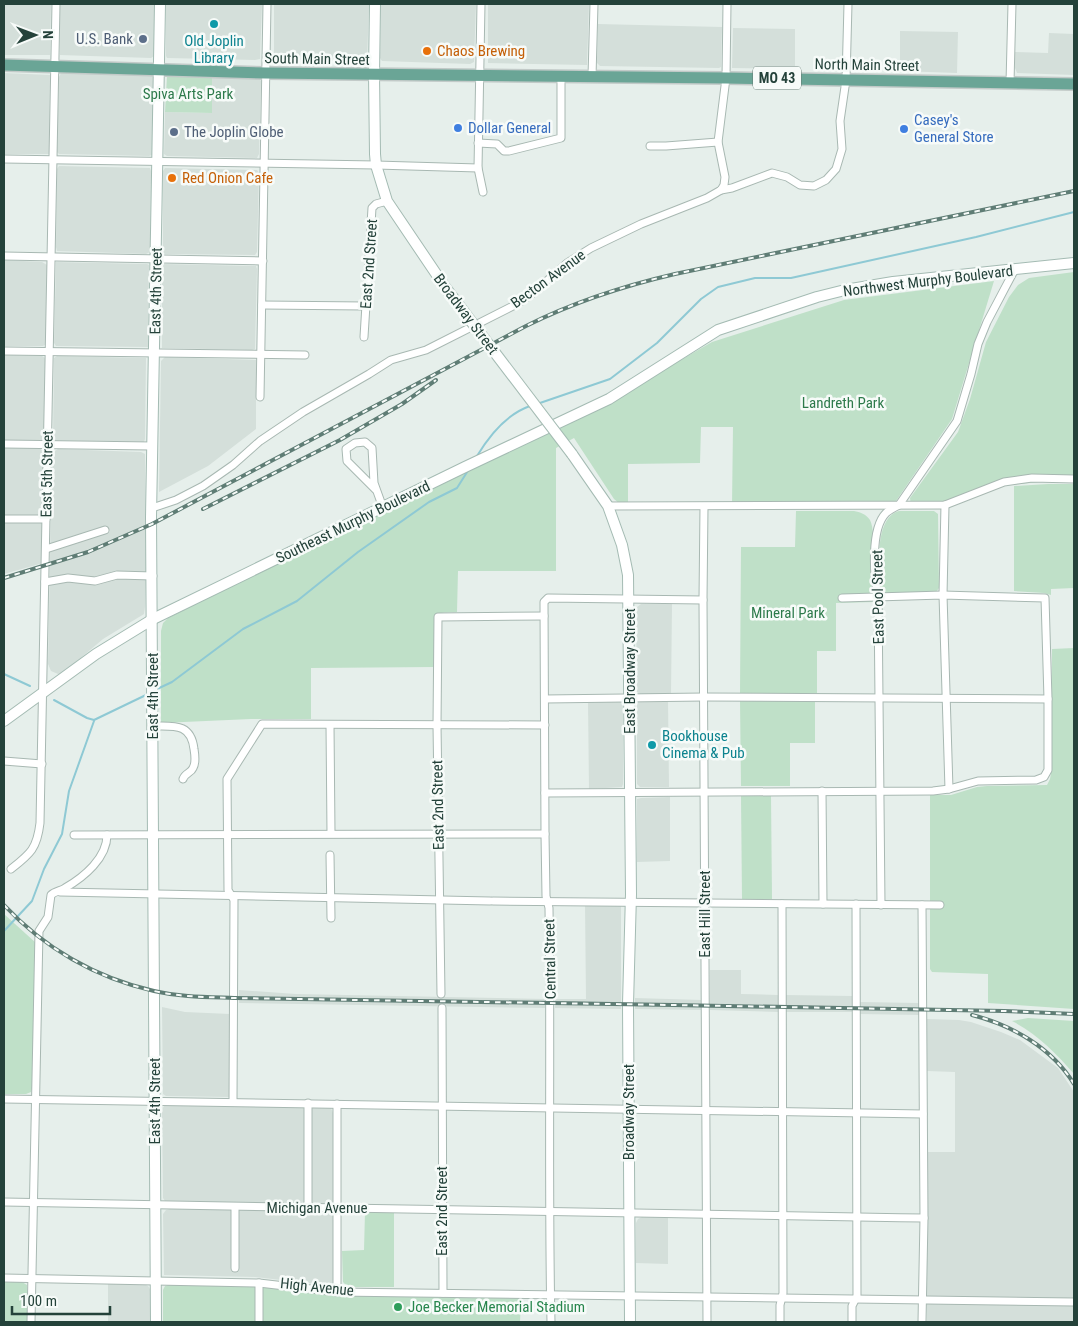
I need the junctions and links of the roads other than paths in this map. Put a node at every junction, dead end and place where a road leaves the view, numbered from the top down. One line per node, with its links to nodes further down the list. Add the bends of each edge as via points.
1 (56, 4): 11 (street, East 5th Street)
2 (160, 4): 12 (street, East 4th Street)
3 (267, 4): 13 (street)
4 (375, 4): 14 (street)
5 (481, 4): 15 (street)
6 (594, 4): 17 (street)
7 (727, 4): 18 (street)
8 (848, 4): 19 (street)
9 (1012, 4): 20 (street)
10 (4, 65): 11 (main road, South Main Street)
11 (55, 67): 12 (main road, South Main Street); 26 (street, East 5th Street)
12 (159, 69): 13 (main road, South Main Street); 27 (street, East 4th Street)
13 (266, 73): 14 (main road, South Main Street); 28 (street)
14 (374, 74): 15 (main road, South Main Street / MO 43); 29 (street)
15 (479, 76): 16 (main road, North Main Street / MO 43); 23 (street)
16 (562, 76): 17 (main road, North Main Street / MO 43); 23 (street, via 561,138 504,151 498,144)
17 (592, 77): 18 (main road, North Main Street / MO 43)
18 (726, 78): 19 (main road, North Main Street / MO 43); 22 (street)
19 (846, 80): 20 (main road, North Main Street / MO 43); 31 (street, Becton Avenue, via 840,112 842,142 839,161 832,174 820,185 806,186 772,173)
20 (1010, 83): 21 (main road, North Main Street / MO 43)
21 (1074, 84)
22 (718, 142): 24 (street); 31 (street, via 725,177)
23 (478, 143): 30 (street)
24 (650, 146)
25 (4, 159): 26 (street)
26 (53, 160): 27 (street); 35 (street, East 5th Street)
27 (158, 162): 28 (street); 36 (street, East 4th Street)
28 (264, 164): 29 (street); 37 (street)
29 (376, 165): 30 (street); 33 (street, Broadway Street)
30 (478, 168): 32 (street)
31 (720, 190): 60 (street, Becton Avenue, via 591,248 566,263 517,304 426,350 391,360 302,412 203,486)
32 (483, 192)
33 (387, 201): 41 (street, East 2nd Street, via 372,208); 53 (street, Broadway Street, bridge, via 445,287)
34 (4, 256): 35 (street)
35 (51, 257): 36 (street); 44 (street, East 5th Street)
36 (156, 259): 37 (street); 45 (street, East 4th Street)
37 (263, 261): 40 (street)
38 (1074, 263): 39 (street, Northwest Murphy Boulevard)
39 (1016, 269): 49 (street, Northwest Murphy Boulevard, via 892,282 817,296 718,330 630,387); 56 (street, East Pool Street, via 981,337 957,421)
40 (262, 305): 41 (street); 46 (street)
41 (365, 306): 42 (street, East 2nd Street)
42 (364, 337)
43 (4, 351): 44 (street)
44 (50, 352): 45 (street); 51 (street, East 5th Street)
45 (154, 352): 46 (street); 52 (street, East 4th Street)
46 (261, 354): 47 (street); 48 (street)
47 (305, 355)
48 (260, 397)
49 (572, 417): 61 (street, Southeast Murphy Boulevard)
50 (4, 444): 51 (street)
51 (48, 444): 52 (street); 63 (street, East 5th Street)
52 (152, 446): 60 (street, East 4th Street)
53 (572, 454): 58 (street, East Broadway Street)
54 (1074, 479): 57 (street, via 1032,478 1004,482)
55 (376, 490): 55 (street, via 372,448 365,442 350,445 346,449 347,461); 61 (street)
56 (899, 505): 57 (street); 59 (street); 69 (street, East Pool Street, via 886,513 878,530 875,580)
57 (945, 505): 68 (street)
58 (608, 506): 59 (street); 71 (street, East Broadway Street, via 625,555)
59 (704, 507): 72 (street, East Hill Street)
60 (152, 508): 66 (street, East 4th Street)
61 (383, 508): 74 (street, Southeast Murphy Boulevard)
62 (4, 520): 63 (street)
63 (46, 520): 65 (street, East 5th Street)
64 (105, 530): 65 (street)
65 (46, 549): 67 (street, East 5th Street)
66 (152, 576): 67 (street, via 115,576 95,581 68,578); 74 (street, East 4th Street)
67 (45, 582): 77 (street, East 5th Street)
68 (943, 595): 69 (street); 82 (street); 83 (street, via 1045,598)
69 (878, 597): 70 (street); 81 (street, East Pool Street)
70 (842, 598)
71 (629, 599): 72 (street); 73 (street, Central Street, via 548,598 544,602); 78 (street, East Broadway Street)
72 (703, 600): 79 (street, East Hill Street)
73 (544, 616): 80 (street, Central Street); 86 (street, East 2nd Street, via 438,617)
74 (153, 619): 75 (street, Southeast Murphy Boulevard); 76 (street, East 4th Street)
75 (135, 630): 76 (street); 77 (street, Southeast Murphy Boulevard)
76 (153, 645): 88 (street, East 4th Street)
77 (44, 693): 84 (street, Southeast Murphy Boulevard); 90 (street, East 5th Street)
78 (630, 697): 79 (street); 80 (street); 95 (street, East Broadway Street)
79 (704, 697): 81 (street); 96 (street, East Hill Street)
80 (545, 699): 87 (street, Central Street)
81 (880, 699): 82 (street); 94 (street, East Pool Street)
82 (947, 699): 83 (street); 92 (street)
83 (1048, 699): 92 (street, via 1048,770 1044,777 1036,780 978,781)
84 (4, 722)
85 (330, 725): 86 (street); 98 (street); 104 (street, via 262,724 227,779)
86 (437, 725): 87 (street); 99 (street, East 2nd Street)
87 (545, 725): 97 (street, Central Street)
88 (153, 726): 91 (street, via 180,727 191,735 194,765); 103 (street, East 4th Street)
89 (4, 761): 90 (street)
90 (42, 764): 106 (street, East 5th Street, via 37,842 32,851)
91 (183, 779)
92 (949, 789): 94 (street)
93 (822, 791): 94 (street); 96 (street); 116 (street)
94 (880, 791): 118 (street, East Pool Street)
95 (630, 792): 96 (street); 97 (street); 113 (street, East Broadway Street)
96 (704, 792): 114 (street, East Hill Street)
97 (545, 793): 100 (street, Central Street)
98 (331, 834): 99 (street); 104 (street)
99 (439, 834): 100 (street); 111 (street, East 2nd Street)
100 (545, 834): 112 (street, Central Street)
101 (74, 835): 102 (street)
102 (107, 835): 103 (street); 107 (street, via 105,849 92,866)
103 (154, 835): 104 (street); 108 (street, East 4th Street)
104 (227, 836): 109 (street, via 228,890)
105 (330, 855): 110 (street)
106 (11, 869)
107 (55, 892): 108 (street); 125 (street, via 51,896 48,918 39,933)
108 (154, 894): 109 (street); 126 (street, East 4th Street)
109 (231, 896): 110 (street); 127 (street, via 234,900)
110 (331, 898): 111 (street); 121 (street)
111 (439, 900): 112 (street); 122 (street, East 2nd Street)
112 (548, 902): 113 (street); 131 (street, Central Street)
113 (630, 902): 114 (street); 132 (street, Broadway Street)
114 (706, 903): 115 (street); 133 (street, East Hill Street)
115 (782, 904): 116 (street); 134 (street)
116 (823, 904): 117 (street)
117 (856, 904): 118 (street); 135 (street)
118 (881, 905): 119 (street)
119 (922, 905): 120 (street); 136 (street)
120 (940, 905)
121 (331, 918)
122 (441, 994)
123 (442, 1008): 130 (street, East 2nd Street)
124 (4, 1099): 125 (street)
125 (37, 1099): 126 (street); 138 (street)
126 (155, 1101): 127 (street); 139 (street, East 4th Street)
127 (233, 1102): 128 (street)
128 (308, 1103): 129 (street); 141 (street)
129 (337, 1104): 130 (street); 142 (street)
130 (442, 1106): 131 (street); 143 (street, East 2nd Street)
131 (549, 1109): 132 (street); 144 (street, Central Street)
132 (628, 1110): 133 (street); 145 (street, Broadway Street)
133 (706, 1111): 134 (street); 146 (street, East Hill Street)
134 (782, 1112): 135 (street); 147 (street)
135 (857, 1113): 136 (street); 148 (street)
136 (923, 1114): 149 (street)
137 (4, 1202): 138 (street, Michigan Avenue)
138 (34, 1203): 139 (street, Michigan Avenue); 152 (street)
139 (156, 1205): 140 (street, Michigan Avenue); 153 (street, East 4th Street)
140 (235, 1208): 141 (street, Michigan Avenue); 150 (street)
141 (308, 1208): 142 (street, Michigan Avenue)
142 (338, 1208): 143 (street, Michigan Avenue); 155 (street)
143 (442, 1210): 144 (street, Michigan Avenue); 156 (street, East 2nd Street)
144 (550, 1213): 145 (street, Michigan Avenue); 157 (street, Central Street)
145 (629, 1214): 146 (street, Michigan Avenue); 158 (street, Broadway Street)
146 (707, 1215): 147 (street, Michigan Avenue); 159 (street, East Hill Street)
147 (782, 1216): 148 (street, Michigan Avenue); 160 (street)
148 (857, 1217): 149 (street, Michigan Avenue); 161 (street)
149 (924, 1218): 162 (street)
150 (235, 1268)
151 (4, 1278): 152 (street, High Avenue)
152 (32, 1278): 153 (street, High Avenue); 164 (street)
153 (156, 1280): 154 (street, High Avenue); 165 (street, East 4th Street)
154 (259, 1282): 155 (street, High Avenue); 166 (street)
155 (338, 1292): 156 (street, High Avenue)
156 (443, 1293): 157 (street, High Avenue)
157 (550, 1294): 158 (street, High Avenue); 167 (street, Central Street)
158 (629, 1295): 159 (street, High Avenue); 168 (street, Broadway Street)
159 (707, 1296): 160 (street, High Avenue); 169 (street, East Hill Street)
160 (782, 1298): 161 (street, High Avenue); 170 (street)
161 (855, 1299): 162 (street, High Avenue); 171 (street)
162 (922, 1300): 163 (street, High Avenue); 172 (street)
163 (1074, 1302)
164 (31, 1322)
165 (156, 1322)
166 (259, 1322)
167 (551, 1322)
168 (630, 1322)
169 (707, 1322)
170 (780, 1322)
171 (852, 1322)
172 (922, 1322)

